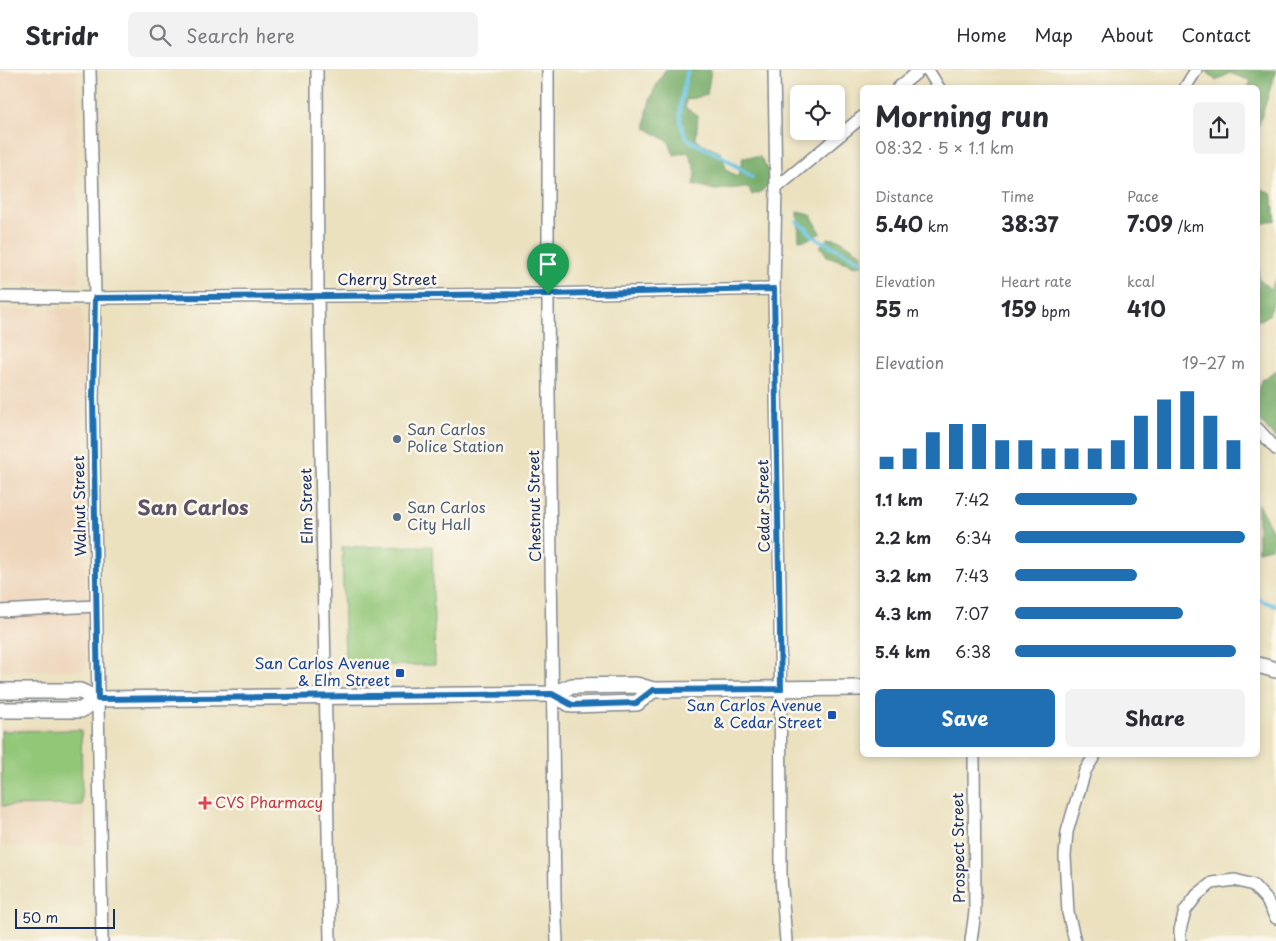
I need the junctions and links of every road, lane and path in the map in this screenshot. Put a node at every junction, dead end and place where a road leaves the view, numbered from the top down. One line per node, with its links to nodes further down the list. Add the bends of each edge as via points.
1 (90, 70): 17 (street, Walnut Street)
2 (317, 70): 15 (street, Elm Street)
3 (548, 70): 14 (street, Chestnut Street)
4 (774, 70): 12 (street, Cedar Street)
5 (920, 70): 8 (street)
6 (928, 70): 9 (street)
7 (1196, 70): 10 (street)
8 (902, 85)
9 (937, 85)
10 (1187, 85)
11 (860, 119): 12 (street)
12 (776, 188): 13 (street, Cedar Street)
13 (774, 289): 14 (street, Cherry Street); 25 (street, Cedar Street)
14 (548, 294): 15 (street, Cherry Street); 27 (street, Chestnut Street)
15 (318, 295): 17 (street, Cherry Street); 28 (street, Elm Street)
16 (0, 297): 17 (street, Cherry Street)
17 (95, 298): 20 (street, Walnut Street)
18 (1260, 431): 19 (street)
19 (1276, 449)
20 (96, 606): 21 (street); 29 (street, Walnut Street)
21 (0, 611)
22 (1260, 666): 23 (main road)
23 (1276, 670)
24 (860, 688): 25 (main road)
25 (781, 689): 27 (main road, via 653,690 636,685 572,686); 37 (street, Cedar Street, via 781,877)
26 (0, 691): 29 (main road, via 80,691)
27 (552, 694): 28 (main road); 36 (street, Chestnut Street)
28 (326, 698): 29 (main road); 35 (street, Elm Street)
29 (98, 699): 30 (main road, via 80,710); 34 (street, Walnut Street)
30 (0, 710)
31 (974, 757): 38 (street, Prospect Street, via 975,912)
32 (1094, 757): 39 (street, via 1085,770 1067,832 1068,913)
33 (1276, 918): 40 (street, via 1266,899 1253,885 1234,880 1212,883 1185,910)
34 (102, 941)
35 (330, 941)
36 (557, 941)
37 (786, 941)
38 (971, 941)
39 (1075, 941)
40 (1180, 941)

